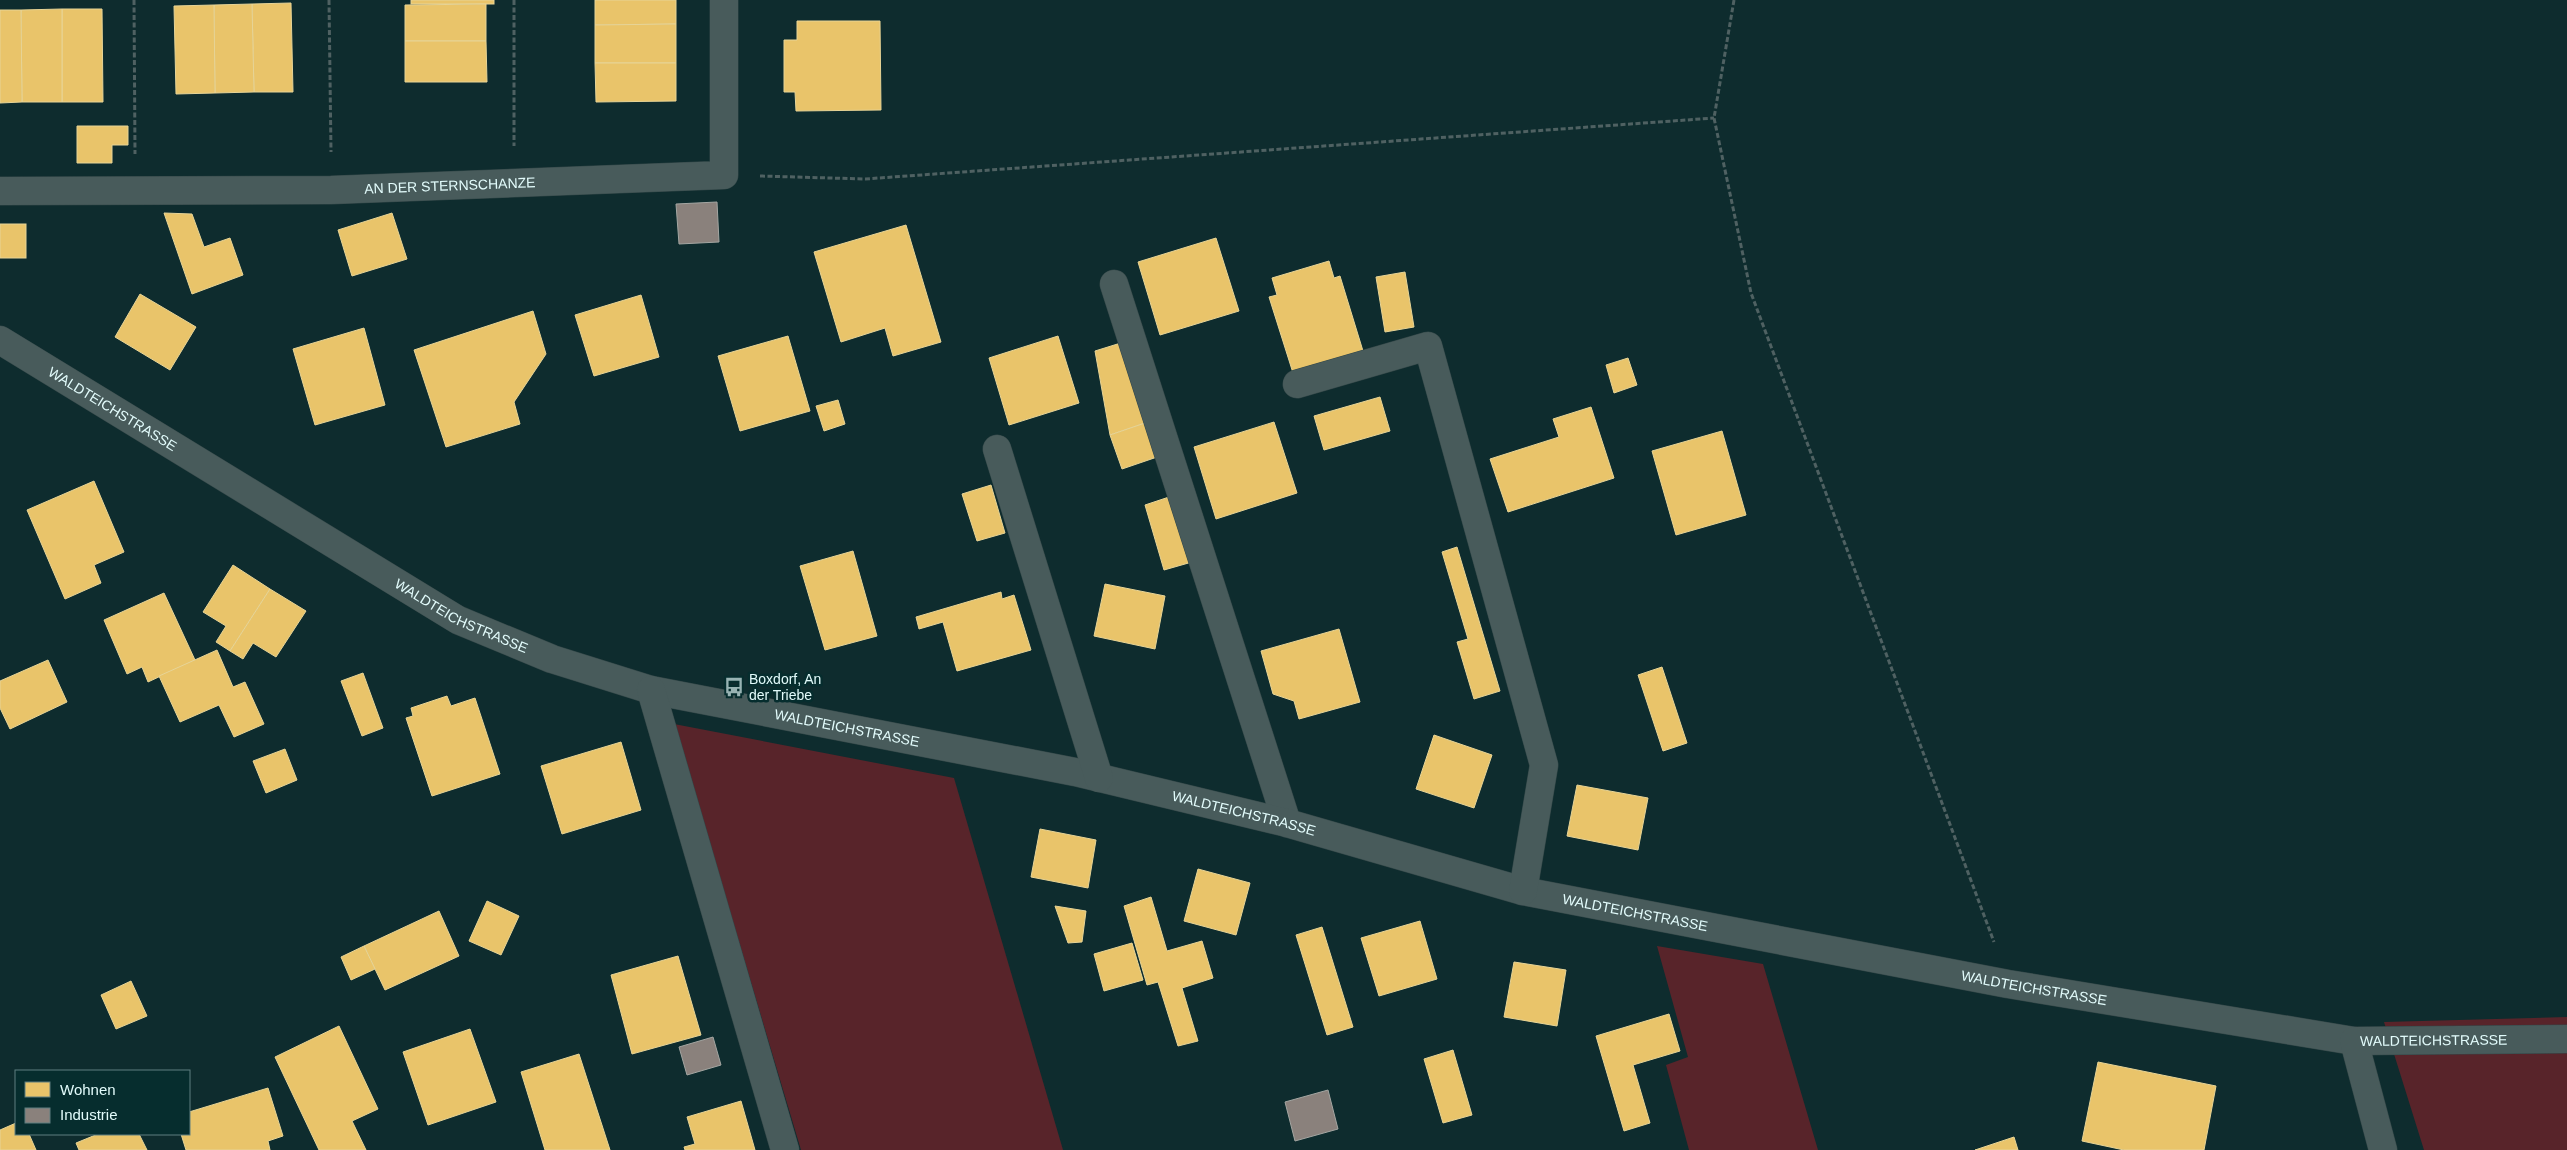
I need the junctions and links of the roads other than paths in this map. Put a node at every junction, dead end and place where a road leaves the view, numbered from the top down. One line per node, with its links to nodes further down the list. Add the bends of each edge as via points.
1 (724, 0): 2 (street, AN DER STERNSCHANZE, via 724,175 331,190)
2 (0, 191)
3 (1114, 284): 9 (street)
4 (0, 340): 7 (street, WALDTEICHSTRASSE, via 458,620 552,660)
5 (1297, 384): 10 (street, via 1428,346 1544,765)
6 (997, 449): 8 (street)
7 (651, 690): 8 (street, WALDTEICHSTRASSE); 13 (street)
8 (1099, 778): 9 (street, WALDTEICHSTRASSE)
9 (1287, 822): 10 (street, WALDTEICHSTRASSE)
10 (1523, 891): 12 (street, WALDTEICHSTRASSE, via 2008,984)
11 (2567, 1038): 12 (street, WALDTEICHSTRASSE)
12 (2354, 1041): 14 (street)
13 (785, 1150)
14 (2384, 1150)

